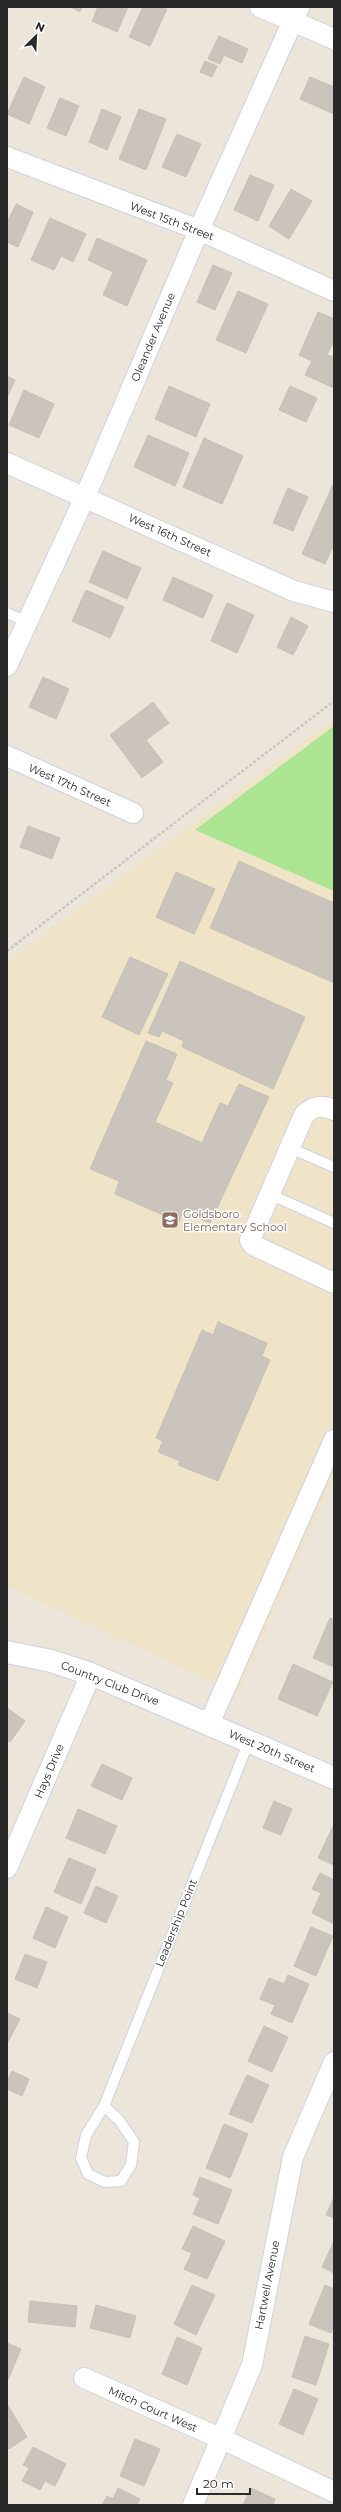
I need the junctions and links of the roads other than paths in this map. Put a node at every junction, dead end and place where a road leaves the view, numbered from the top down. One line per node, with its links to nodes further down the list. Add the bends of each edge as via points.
1 (260, 7): 2 (street)
2 (296, 14): 3 (street); 5 (street, Oleander Avenue)
3 (334, 39)
4 (7, 157): 5 (street, West 15th Street)
5 (198, 230): 6 (street, West 15th Street); 8 (street, Oleander Avenue)
6 (334, 291)
7 (7, 463): 8 (street, West 16th Street)
8 (85, 497): 9 (street, West 16th Street, via 294,591); 11 (street, Oleander Avenue)
9 (334, 602)
10 (7, 613): 11 (lane)
11 (27, 622): 12 (street, Oleander Avenue)
12 (7, 666)
13 (7, 756): 14 (street, West 17th Street)
14 (133, 813)
15 (334, 1110): 16 (street, via 325,1106 310,1110 304,1115)
16 (290, 1148): 17 (lane); 18 (street)
17 (334, 1167)
18 (269, 1194): 19 (lane); 20 (street, via 250,1240 253,1245)
19 (334, 1223)
20 (334, 1283)
21 (334, 1440): 24 (street)
22 (7, 1652): 23 (street, Country Club Drive, via 51,1661)
23 (91, 1674): 24 (street, Country Club Drive); 27 (street, Hays Drive)
24 (209, 1724): 25 (street, West 20th Street)
25 (249, 1741): 26 (street, West 20th Street); 29 (lane, Leadership Point)
26 (334, 1778)
27 (7, 1868)
28 (334, 2062): 31 (street, Hartwell Avenue, via 292,2157 252,2365)
29 (104, 2106): 29 (lane, Leadership Point, via 86,2135 81,2158 88,2174 105,2182 121,2181 131,2165 134,2142)
30 (84, 2378): 31 (street, Mitch Court West)
31 (222, 2439): 32 (street, Mitch Court West); 33 (street, Hartwell Avenue)
32 (334, 2492)
33 (193, 2505)

